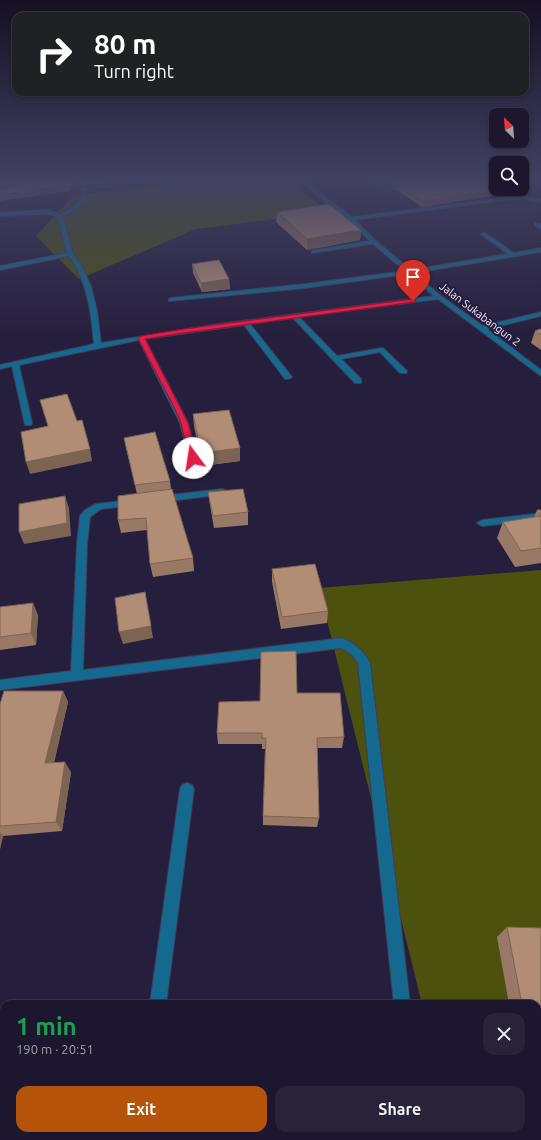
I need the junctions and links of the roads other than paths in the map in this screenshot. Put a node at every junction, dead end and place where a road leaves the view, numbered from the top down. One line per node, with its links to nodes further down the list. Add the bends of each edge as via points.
1 (64, 230): 7 (street)
2 (362, 230): 4 (street, Jalan Sukabangun 2)
3 (484, 234): 8 (street)
4 (374, 242): 6 (street); 10 (street, Jalan Sukabangun 2)
5 (541, 250): 8 (street)
6 (314, 252)
7 (70, 254): 9 (street); 18 (street, via 88,286)
8 (512, 254): 10 (street)
9 (0, 268)
10 (410, 272): 11 (street, Jalan Sukabangun 2); 12 (street)
11 (439, 297): 14 (street); 16 (street, Jalan Sukabangun 2)
12 (171, 300)
13 (541, 314): 16 (street)
14 (295, 317): 15 (street); 19 (street)
15 (246, 323): 17 (street); 24 (street)
16 (482, 328): 23 (street, Jalan Sukabangun 2)
17 (141, 338): 18 (street); 27 (street, via 178,409)
18 (98, 345): 20 (street)
19 (335, 358): 22 (street, via 382,350); 25 (street)
20 (15, 363): 21 (street); 26 (street)
21 (0, 366)
22 (403, 371)
23 (541, 374)
24 (288, 377)
25 (358, 381)
26 (28, 423)
27 (193, 458)
28 (234, 490): 31 (street, via 95,507 87,512 82,544)
29 (541, 516): 30 (street)
30 (482, 523)
31 (77, 674): 32 (street); 35 (street, via 342,643 358,652 364,663)
32 (0, 685)
33 (187, 789): 34 (street)
34 (159, 1000)
35 (402, 1000)

